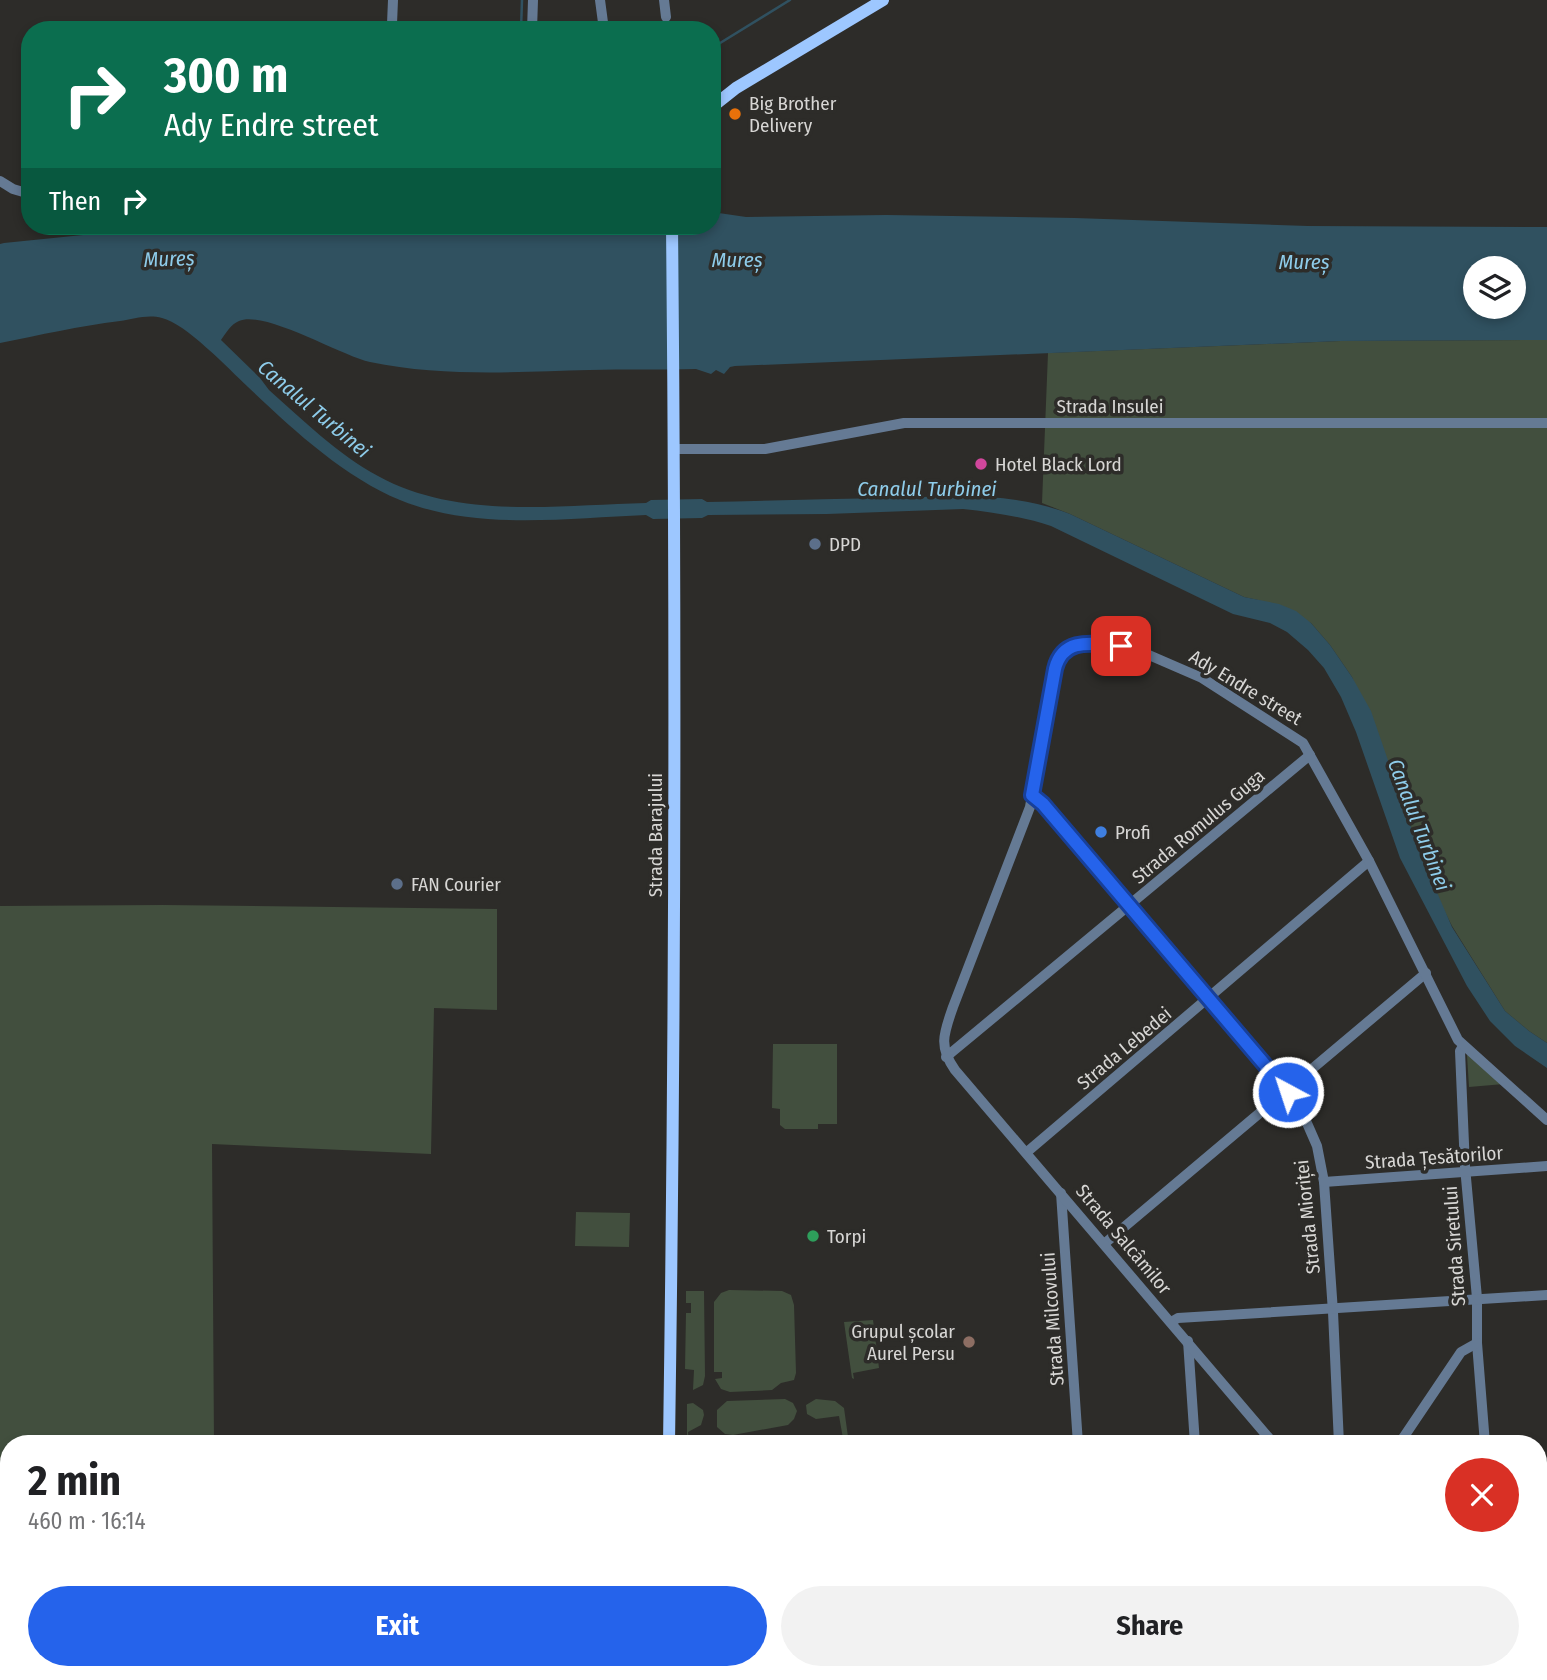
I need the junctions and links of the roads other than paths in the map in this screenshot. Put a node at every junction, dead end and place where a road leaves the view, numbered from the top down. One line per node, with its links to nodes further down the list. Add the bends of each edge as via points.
1 (393, 0): 7 (street)
2 (533, 0): 8 (street)
3 (600, 0): 9 (street)
4 (664, 0): 6 (street)
5 (883, 0): 10 (main road)
6 (666, 17)
7 (392, 21)
8 (532, 21)
9 (603, 21)
10 (721, 100)
11 (0, 181): 12 (street)
12 (21, 191)
13 (672, 235): 15 (main road, Strada Barajului)
14 (1547, 423): 15 (street, Strada Insulei, via 909,423 765,449)
15 (675, 449): 38 (main road, Strada Barajului)
16 (1310, 755): 17 (street, Ady Endre street, via 1298,739 1178,666 1135,649 1076,645 1067,647 1057,662); 18 (street, Ady Endre street); 19 (street, Strada Romulus Guga)
17 (1032, 795): 19 (street, Strada Mioriței); 23 (street, Ady Endre street, via 945,1030)
18 (1369, 861): 20 (street, Ady Endre street); 21 (street, Strada Lebedei)
19 (1129, 906): 21 (street, Strada Mioriței); 23 (street, Strada Romulus Guga)
20 (1426, 973): 22 (street, Ady Endre street); 24 (street)
21 (1209, 999): 24 (street, Strada Mioriței); 26 (street, Strada Lebedei)
22 (1464, 1046): 25 (street, Ady Endre street); 28 (street, Strada Siretului, via 1460,1051)
23 (946, 1057): 26 (street, Strada Salcâmilor)
24 (1286, 1090): 29 (street, Strada Mioriței, via 1317,1146); 31 (street)
25 (1547, 1120)
26 (1027, 1152): 30 (street, Strada Salcâmilor)
27 (1547, 1166): 28 (street, Strada Țesătorilor)
28 (1466, 1172): 29 (street, Strada Țesătorilor); 33 (street, Strada Siretului)
29 (1324, 1182): 34 (street, Strada Mioriței)
30 (1061, 1192): 31 (street, Strada Salcâmilor); 39 (street, Strada Milcovului)
31 (1104, 1244): 35 (street, Strada Salcâmilor)
32 (1547, 1295): 33 (street)
33 (1477, 1298): 34 (street); 37 (street, Strada Siretului)
34 (1333, 1309): 35 (street); 42 (street, Strada Mioriței)
35 (1171, 1322): 36 (street, Strada Salcâmilor)
36 (1188, 1341): 40 (street); 41 (street, Strada Salcâmilor)
37 (1477, 1343): 43 (street, via 1461,1352); 44 (street, Strada Siretului)
38 (669, 1435)
39 (1077, 1435)
40 (1194, 1435)
41 (1266, 1435)
42 (1339, 1435)
43 (1405, 1435)
44 (1484, 1435)

